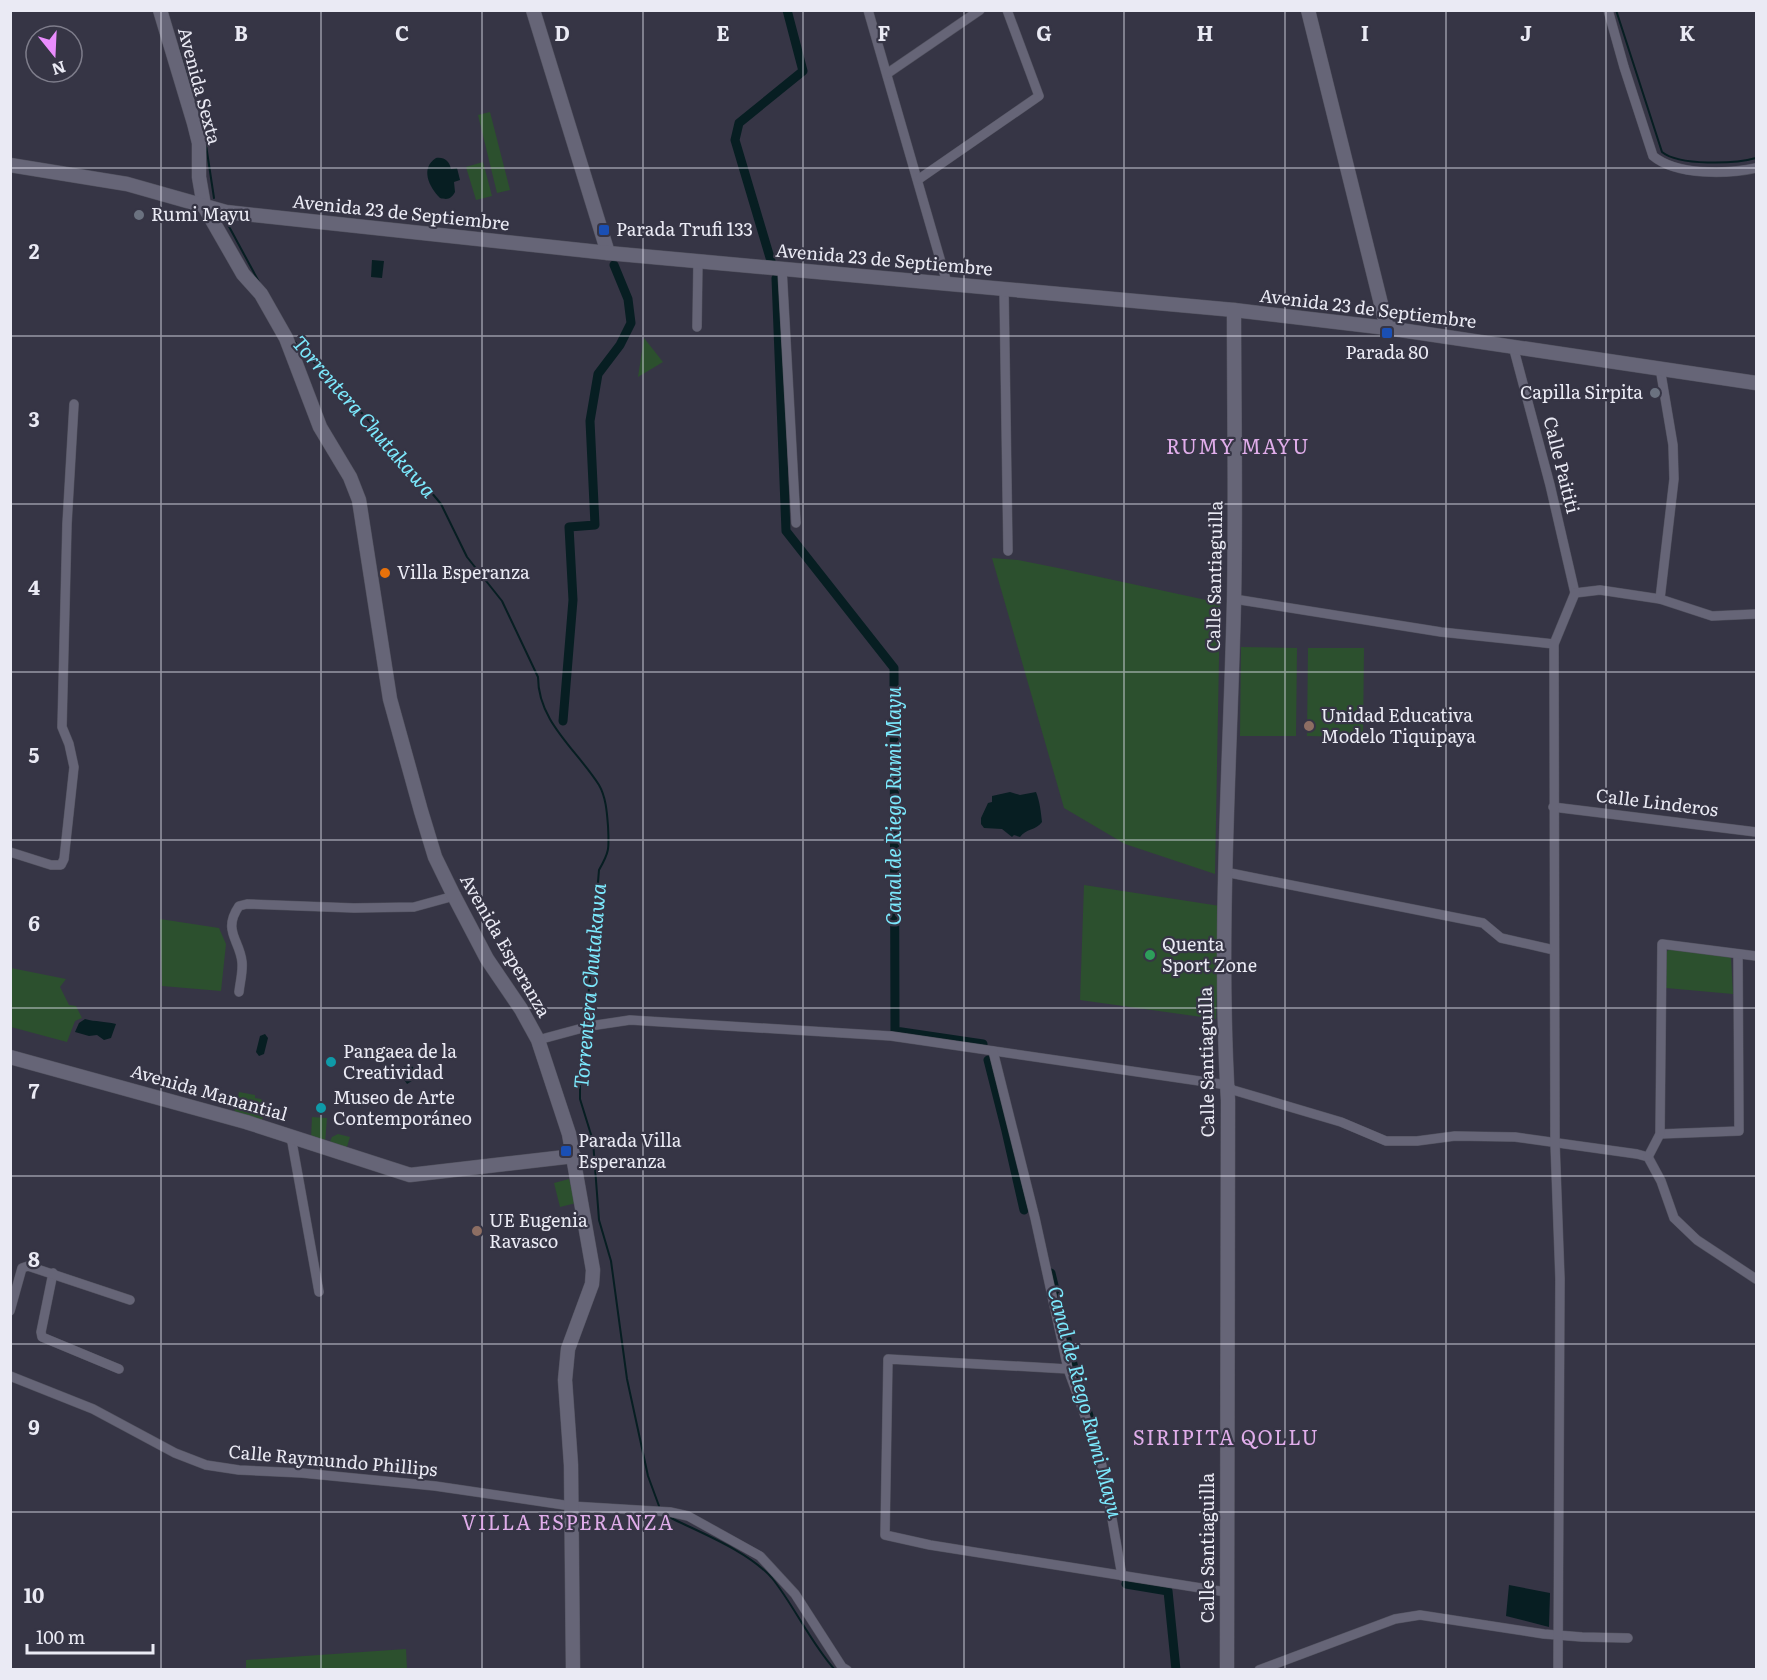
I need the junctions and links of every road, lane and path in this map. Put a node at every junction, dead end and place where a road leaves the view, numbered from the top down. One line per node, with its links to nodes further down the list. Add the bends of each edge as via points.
1 (160, 10): 12 (main road, Avenida Sexta, via 194,123 201,194)
2 (533, 10): 13 (main road)
3 (868, 10): 8 (street)
4 (980, 10): 8 (street)
5 (1007, 10): 11 (street, via 1039,96)
6 (1308, 10): 20 (main road)
7 (1608, 10): 10 (street, via 1653,156 1662,163 1704,171)
8 (888, 73): 11 (street)
9 (10, 165): 12 (main road, Avenida 23 de Septiembre, via 128,184)
10 (1756, 168)
11 (919, 179): 16 (street)
12 (214, 209): 13 (main road, Avenida 23 de Septiembre); 36 (main road, Avenida Esperanza, via 243,274 261,294 286,338 321,427 359,500 390,699 435,857)
13 (608, 253): 14 (main road, Avenida 23 de Septiembre)
14 (698, 261): 15 (main road, Avenida 23 de Septiembre); 19 (street)
15 (782, 268): 16 (main road, Avenida 23 de Septiembre); 25 (street)
16 (947, 283): 17 (main road, Avenida 23 de Septiembre)
17 (1004, 289): 18 (main road, Avenida 23 de Septiembre); 26 (street)
18 (1234, 310): 20 (main road, Avenida 23 de Septiembre); 28 (main road, Calle Santiaguilla)
19 (697, 327)
20 (1387, 328): 21 (main road, Avenida 23 de Septiembre)
21 (1513, 346): 22 (main road, Avenida 23 de Septiembre); 27 (street, Calle Paititi)
22 (1660, 368): 23 (main road, Avenida 23 de Septiembre); 29 (street, via 1673,445 1674,479)
23 (1756, 383)
24 (74, 404): 34 (street, via 66,535 62,727 74,767 64,860 61,865 51,865)
25 (796, 523)
26 (1008, 551)
27 (1575, 593): 29 (street, via 1600,590); 31 (street)
28 (1234, 599): 31 (street, via 1441,632); 35 (main road, Calle Santiaguilla)
29 (1660, 599): 30 (street, via 1712,616)
30 (1756, 614)
31 (1554, 644): 32 (street)
32 (1553, 807): 33 (street, Calle Linderos); 37 (street)
33 (1756, 832)
34 (10, 852)
35 (1225, 872): 37 (street, via 1483,923 1501,938); 44 (main road, Calle Santiaguilla)
36 (454, 896): 40 (street, via 414,907 239,906 232,934 242,961); 41 (main road, Avenida Esperanza)
37 (1554, 950): 47 (street)
38 (1738, 954): 39 (street); 46 (street, via 1739,1131); 46 (street, via 1662,944)
39 (1756, 956)
40 (239, 992)
41 (538, 1040): 42 (street, via 630,1020 891,1036); 48 (main road, Avenida Esperanza)
42 (993, 1051): 44 (street); 56 (street)
43 (10, 1057): 45 (main road, Avenida Manantial)
44 (1227, 1085): 47 (street, via 1386,1141 1515,1137); 60 (main road, Calle Santiaguilla)
45 (286, 1134): 48 (main road, Avenida Manantial, via 410,1175); 52 (street, via 292,1142)
46 (1660, 1134): 49 (street)
47 (1555, 1143): 49 (street); 61 (street, via 1560,1279)
48 (574, 1156): 58 (main road, Avenida Esperanza, via 593,1270 592,1284 568,1349 566,1370)
49 (1648, 1157): 51 (street, via 1674,1218 1697,1240)
50 (54, 1273): 53 (street); 54 (street, via 22,1268); 55 (street, via 42,1337)
51 (1756, 1279)
52 (319, 1292)
53 (130, 1300)
54 (10, 1311)
55 (119, 1369)
56 (1068, 1370): 59 (street, via 1100,1457); 59 (street, via 888,1359 885,1535)
57 (10, 1376): 58 (street, Calle Raymundo Phillips, via 93,1409 175,1453 206,1465 435,1486)
58 (572, 1506): 63 (main road, Avenida Esperanza); 64 (street, Calle Raymundo Phillips, via 688,1516 760,1556 795,1594)
59 (1122, 1576): 60 (street)
60 (1226, 1592): 65 (main road, Calle Santiaguilla)
61 (1558, 1635): 62 (street); 66 (street, via 1420,1615 1395,1619); 67 (street)
62 (1628, 1638)
63 (573, 1670)
64 (847, 1670)
65 (1227, 1670)
66 (1259, 1670)
67 (1557, 1670)

